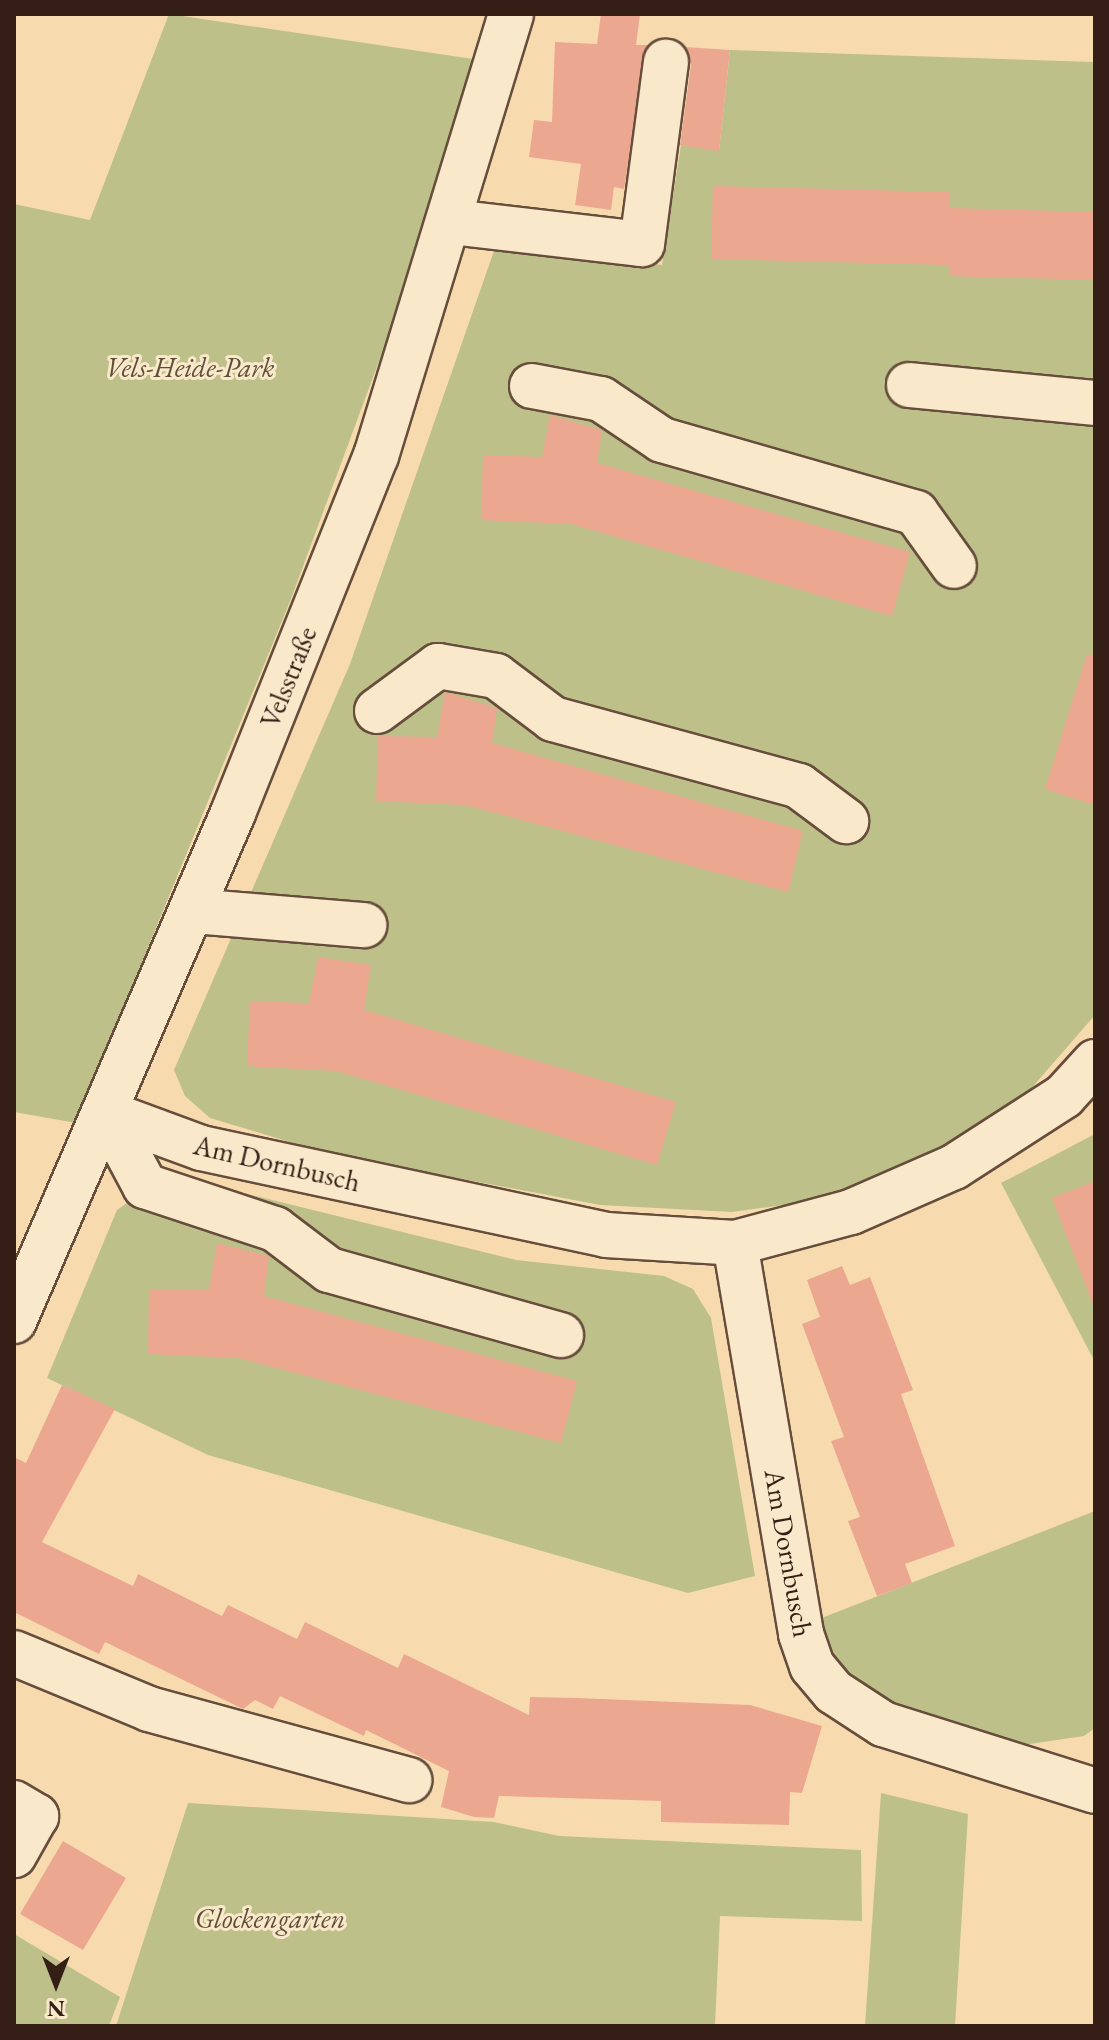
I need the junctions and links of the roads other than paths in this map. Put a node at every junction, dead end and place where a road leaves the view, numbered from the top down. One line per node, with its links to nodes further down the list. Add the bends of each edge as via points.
1 (511, 14): 3 (street, Velsstraße)
2 (666, 62): 3 (street, via 642,244)
3 (451, 222): 10 (street, Velsstraße, via 376,456)
4 (909, 385): 6 (street)
5 (532, 386): 7 (street, via 601,399 662,440 916,513)
6 (1095, 403)
7 (954, 566)
8 (377, 711): 9 (street, via 438,666 496,676 553,719 799,786)
9 (846, 821)
10 (192, 911): 11 (street); 13 (street, Velsstraße)
11 (364, 925)
12 (1095, 1062): 14 (street, Am Dornbusch, via 1064,1096 954,1167 851,1212)
13 (106, 1113): 14 (street, Am Dornbusch, via 201,1148 606,1235); 15 (street, Velsstraße); 16 (street, via 145,1186 275,1229 329,1270)
14 (735, 1243): 18 (street, Am Dornbusch, via 812,1666 834,1692 883,1724)
15 (17, 1304)
16 (561, 1335)
17 (14, 1653): 19 (street, via 149,1709)
18 (1089, 1779)
19 (409, 1780)
20 (14, 1803): 21 (street, via 36,1816)
21 (14, 1855)

